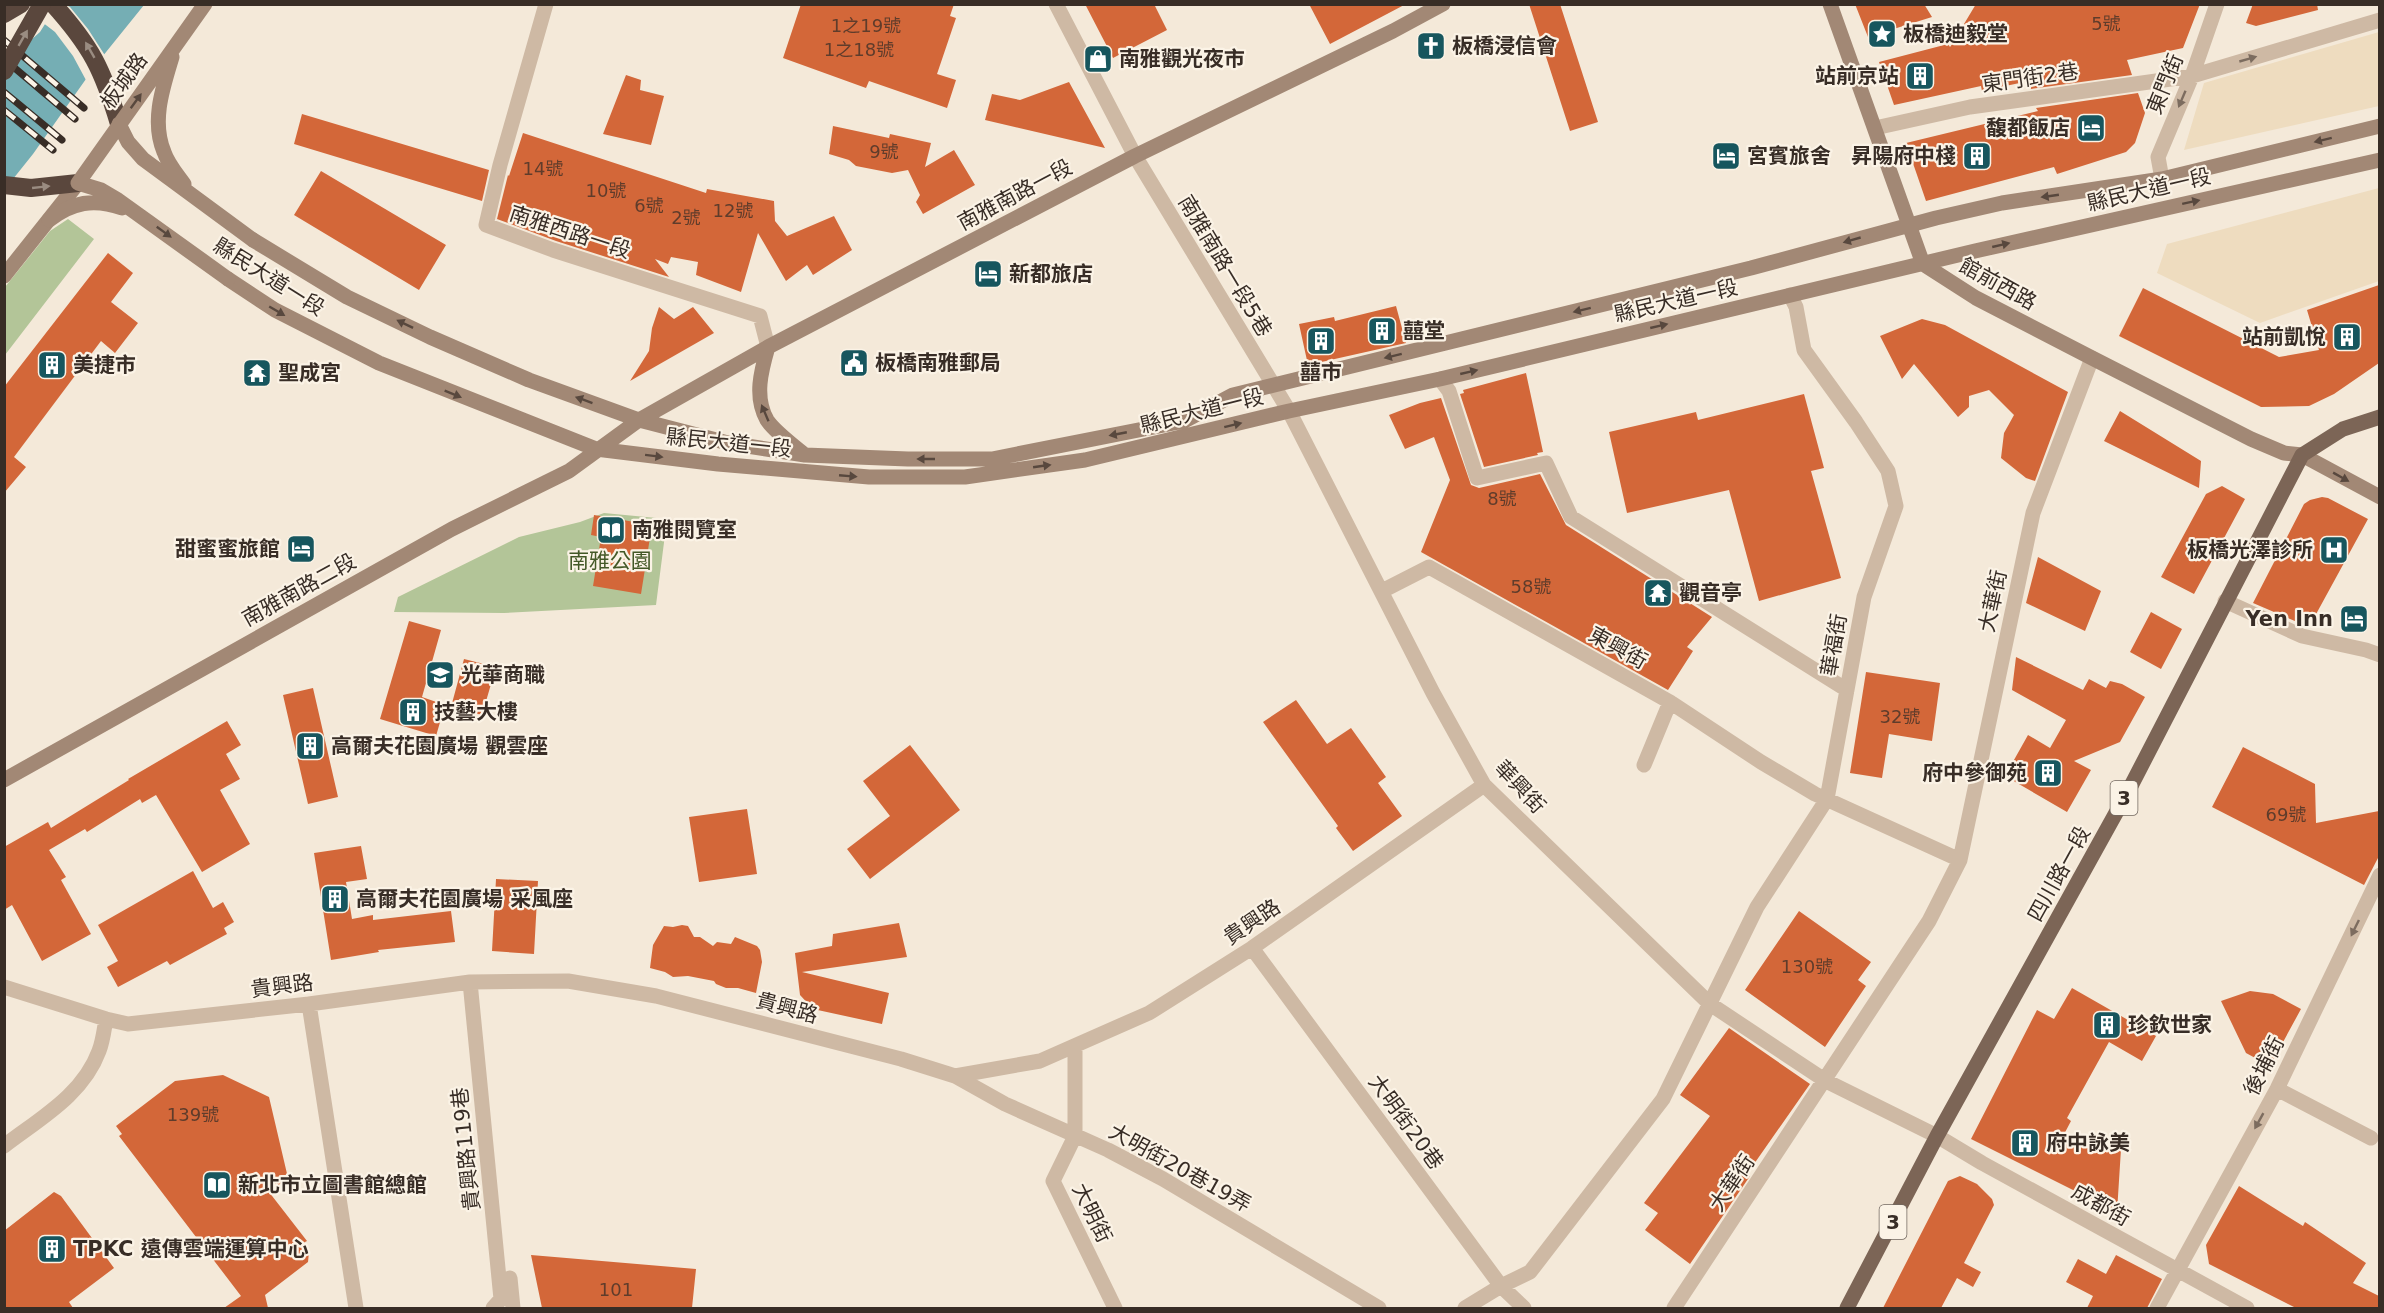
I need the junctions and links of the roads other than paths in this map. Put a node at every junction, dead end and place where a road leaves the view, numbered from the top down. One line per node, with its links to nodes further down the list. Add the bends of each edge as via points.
1 (21, 4): 9 (highway)
2 (205, 4): 11 (main road, 板城路, bridge)
3 (546, 4): 29 (street, 南雅西路一段, via 486,225 760,316)
4 (1056, 4): 17 (street, 南雅南路一段5巷)
5 (1443, 4): 17 (main road, 南雅南路一段)
6 (1830, 4): 16 (main road)
7 (2217, 4): 13 (street, 東門街)
8 (50, 6): 12 (highway, one-way to 8, bridge); 14 (highway, one-way to 8, via 99,66 86,43 70,21)
9 (4, 14)
10 (2379, 21): 13 (street, 東門街2巷, one-way to 10)
11 (176, 45): 14 (main road, 板城路, one-way to 11, bridge); 22 (main road, bridge, via 160,99 158,127 164,152)
12 (4, 71)
13 (2192, 76): 16 (street, 東門街2巷, via 1970,107); 19 (street, 東門街, one-way to 19, via 2158,157)
14 (119, 124): 20 (main road, 板城路, bridge); 22 (main road, 縣民大道一段, bridge, via 143,159)
15 (2379, 126): 19 (main road, 縣民大道一段, one-way to 19)
16 (1875, 128): 25 (main road)
17 (1135, 156): 29 (main road, 南雅南路一段); 32 (street, 南雅南路一段5巷)
18 (2379, 160): 26 (main road, 縣民大道一段, one-way to 18)
19 (2163, 179): 25 (main road, 縣民大道一段, one-way to 25, via 2002,202)
20 (78, 183): 21 (highway, one-way to 20, via 31,188); 23 (main road, 縣民大道一段, bridge, via 101,190); 24 (main road, 板城路, bridge)
21 (4, 185)
22 (192, 196): 35 (main road, 縣民大道一段, one-way to 22, bridge, via 529,380 347,297 254,240)
23 (139, 214): 24 (main road, bridge, via 116,206 79,203); 37 (main road, 縣民大道一段, one-way to 37, bridge, via 274,310 379,363)
24 (49, 220): 27 (main road, 板城路)
25 (1909, 225): 26 (main road); 32 (main road, 縣民大道一段, one-way to 32)
26 (1923, 264): 28 (main road, 縣民大道一段); 30 (main road, 館前西路, via 1976,298)
27 (4, 276)
28 (1790, 295): 31 (main road, 縣民大道一段, one-way to 28); 44 (street, 華福街, via 1804,350 1888,471 1896,506 1864,597)
29 (768, 347): 35 (main road, 南雅南路一段); 38 (main road, one-way to 29, via 768,421 759,400)
30 (2092, 358): 39 (main road, 館前西路, via 2251,439 2284,453); 50 (street, 大華街, via 2033,513)
31 (1440, 379): 33 (main road, 縣民大道一段); 44 (street, via 1449,391 1477,478 1546,463 1571,517)
32 (1276, 392): 33 (street, 華興街); 38 (main road, 縣民大道一段, one-way to 38, via 1233,394 1184,421 992,459)
33 (1289, 411): 37 (main road, 縣民大道一段, one-way to 33, via 869,477 965,477 1085,460); 41 (street, 華興街)
34 (2379, 417): 39 (main road, 3, via 2343,429)
35 (639, 420): 36 (main road, 南雅南路一段); 38 (main road, 縣民大道一段, via 728,443)
36 (614, 437): 37 (main road, 南雅南路二段)
37 (596, 449): 47 (main road, 南雅南路二段, via 569,471 452,529)
38 (805, 455)
39 (2302, 455): 40 (main road, 館前西路, one-way to 40); 42 (main road, 四川路一段 / 3)
40 (2379, 498)
41 (1382, 591): 45 (street, 東興街, via 1429,567); 48 (street, 華興街)
42 (2225, 602): 43 (street, via 2302,636); 65 (main road, 四川路一段 / 3, via 2080,881)
43 (2379, 655)
44 (1847, 690): 49 (street, 華福街)
45 (1670, 702): 46 (street); 49 (street, 東興街, via 1761,762)
46 (1644, 765)
47 (4, 780)
48 (1484, 785): 53 (street, 貴興路); 57 (street, 華興街)
49 (1827, 799): 50 (street); 57 (street, 華福街, via 1757,907)
50 (1960, 860): 62 (street, 大華街, via 1929,921)
51 (2379, 874): 52 (street, 後埔街)
52 (2375, 900): 63 (street, 後埔街, one-way to 63)
53 (1252, 948): 59 (street, 貴興路, via 1149,1013); 69 (street, 大明街20巷)
54 (470, 982): 56 (street, 貴興路); 61 (street, 貴興路, via 568,981 656,996); 71 (street, 貴興路119巷, via 501,1299)
55 (4, 987): 58 (street, 貴興路)
56 (309, 1004): 58 (street, 貴興路, via 163,1022 128,1024); 70 (street)
57 (1710, 1004): 62 (street, 華興街); 69 (street, 華福街, via 1663,1099 1530,1272)
58 (106, 1019): 67 (street, via 99,1050 75,1091)
59 (1075, 1046): 61 (street, 貴興路, via 1040,1061); 64 (street)
60 (489, 1072): 72 (street)
61 (955, 1076): 64 (street, 大明街20巷19弄)
62 (1826, 1081): 65 (street); 77 (street, 大華街)
63 (2277, 1089): 66 (street); 68 (street, 後埔街, one-way to 68)
64 (1075, 1136): 73 (street, 大明街, via 1053,1180); 74 (street, 大明街20巷19弄, via 1163,1179)
65 (1937, 1136): 68 (street, 成都街); 78 (main road, 四川路一段 / 3)
66 (2371, 1138)
67 (4, 1146)
68 (2178, 1271): 79 (street, 後埔街); 80 (street, 成都街)
69 (1501, 1286): 75 (street); 76 (street)
70 (356, 1308)
71 (494, 1308)
72 (513, 1308)
73 (1115, 1308)
74 (1379, 1308)
75 (1465, 1308)
76 (1524, 1308)
77 (1674, 1308)
78 (1847, 1308)
79 (2157, 1308)
80 (2247, 1308)

